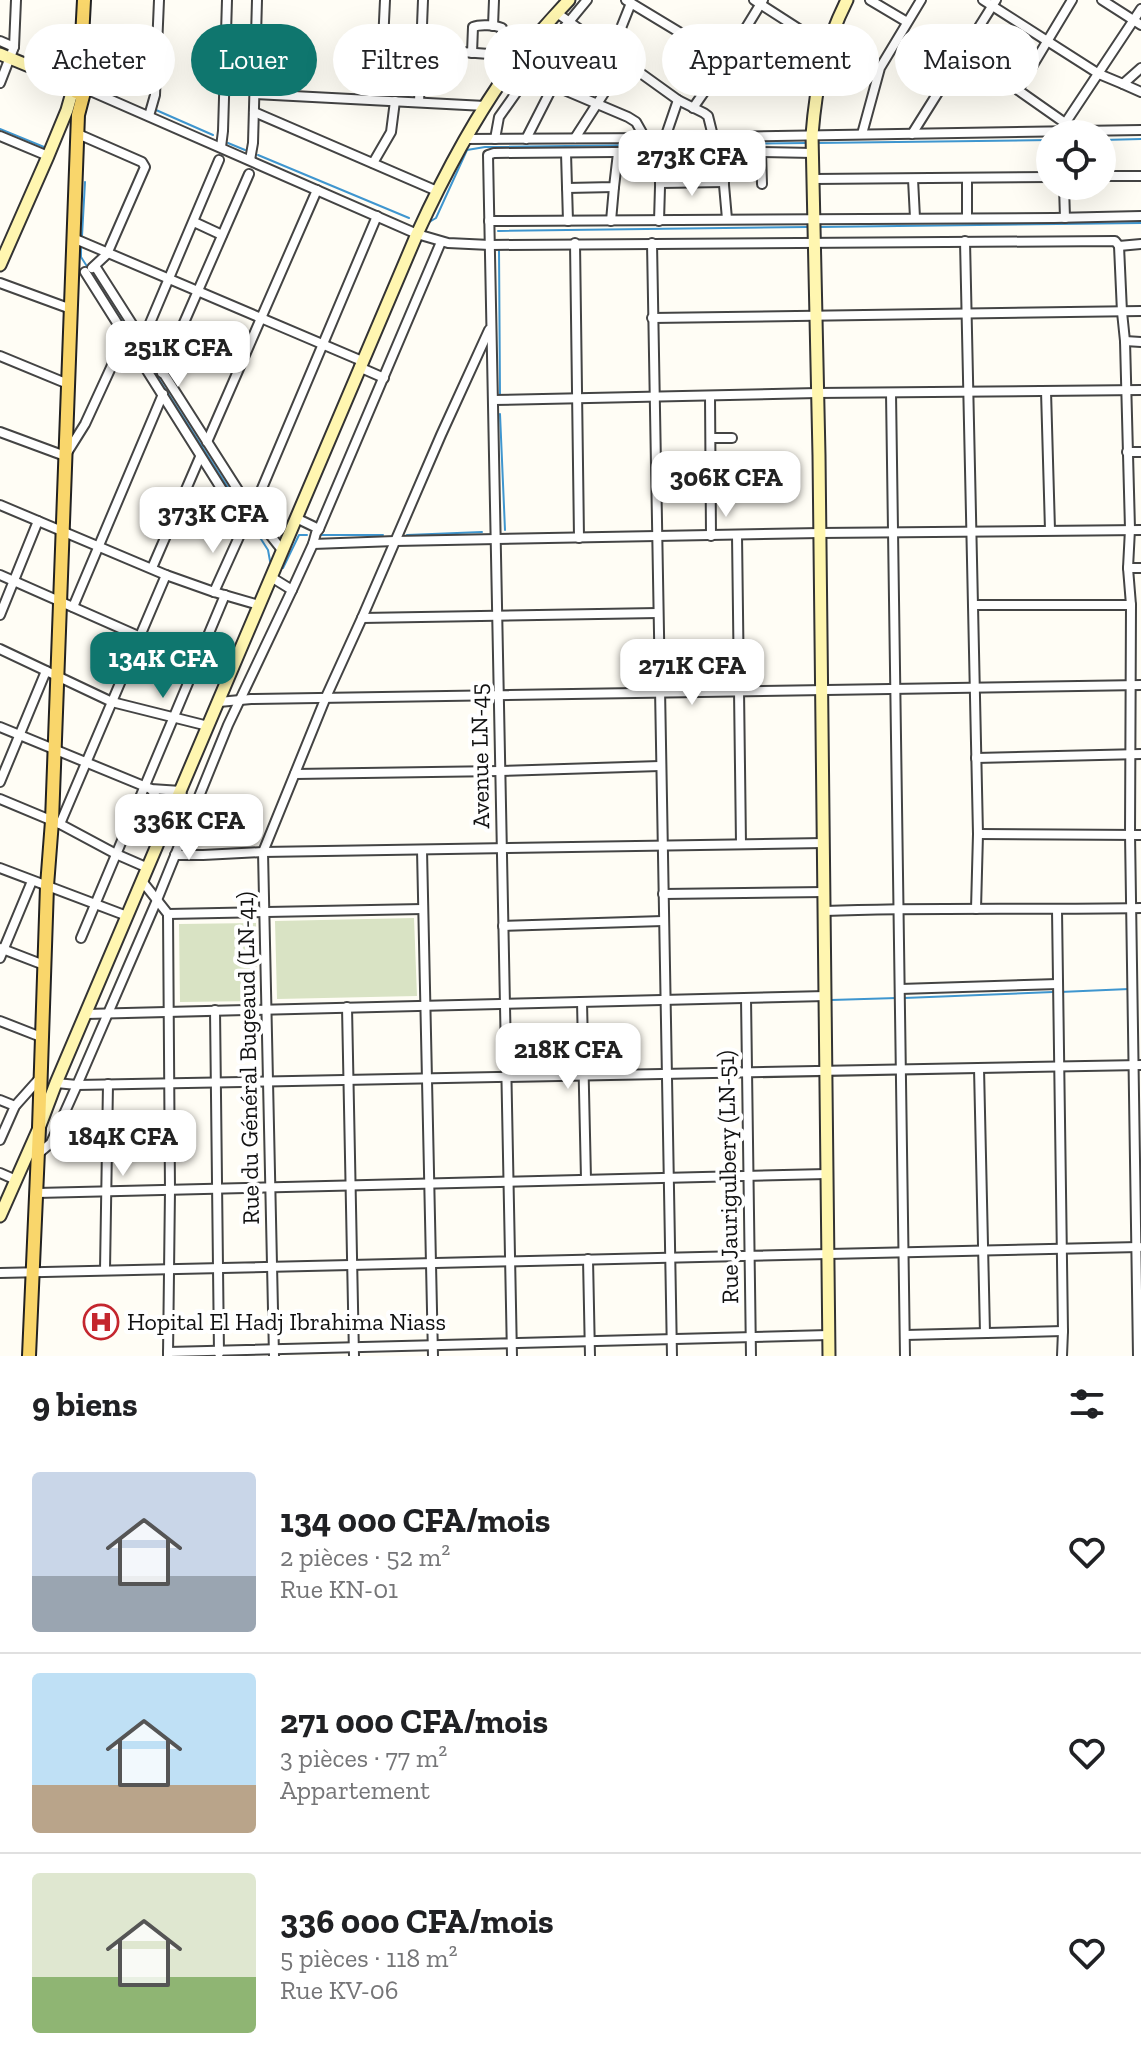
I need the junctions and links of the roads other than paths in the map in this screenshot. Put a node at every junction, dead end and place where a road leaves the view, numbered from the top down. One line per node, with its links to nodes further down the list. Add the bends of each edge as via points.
1 (16, 0): 40 (street)
2 (84, 0): 25 (main road)
3 (159, 0): 70 (street, via 155,95)
4 (227, 0): 88 (street)
5 (257, 0): 26 (street)
6 (385, 0): 27 (street)
7 (423, 0): 28 (street)
8 (494, 0): 29 (street)
9 (569, 0): 21 (street)
10 (587, 0): 22 (street)
11 (847, 0): 36 (street)
12 (870, 0): 23 (street)
13 (921, 0): 23 (street)
14 (983, 0): 19 (street)
15 (1072, 0): 38 (street)
16 (1102, 0): 24 (street)
17 (759, 1): 34 (street); 35 (street)
18 (628, 2): 32 (street); 33 (street)
19 (994, 3): 38 (street); 78 (street)
20 (1141, 9): 24 (street)
21 (557, 13): 22 (street); 30 (street)
22 (569, 22): 31 (street)
23 (907, 22): 77 (street, via 880,68)
24 (1137, 23): 45 (street)
25 (83, 24)
26 (256, 24)
27 (384, 24)
28 (422, 24)
29 (493, 24)
30 (548, 24)
31 (572, 24)
32 (621, 24)
33 (665, 24)
34 (746, 24)
35 (793, 24)
36 (837, 24)
37 (484, 26): 42 (street, via 473,27)
38 (1047, 40): 45 (street); 71 (street, via 1018,90)
39 (0, 41): 40 (street)
40 (8, 53): 47 (street)
41 (468, 53): 42 (street)
42 (472, 53): 43 (street)
43 (484, 54)
44 (1141, 68): 48 (street)
45 (1099, 74): 48 (street); 72 (street)
46 (646, 77): 63 (street)
47 (0, 83)
48 (1123, 84): 49 (street)
49 (1141, 92)
50 (76, 96): 95 (street)
51 (77, 96): 76 (main road)
52 (86, 96): 70 (street)
53 (255, 96): 69 (street)
54 (295, 96): 64 (street)
55 (419, 96): 65 (street)
56 (492, 96): 67 (street)
57 (514, 96): 85 (street, via 499,117)
58 (552, 96): 86 (street)
59 (578, 96): 66 (street)
60 (602, 96): 66 (street)
61 (702, 96): 68 (street)
62 (816, 96): 87 (street)
63 (678, 100): 68 (street); 83 (street)
64 (395, 101): 65 (street); 98 (street, via 391,132)
65 (419, 102): 67 (street)
66 (597, 103): 81 (street); 82 (street, via 632,119)
67 (485, 106): 84 (street)
68 (693, 108): 80 (street, via 708,116)
69 (254, 112): 97 (street); 98 (street)
70 (149, 116): 88 (street)
71 (1054, 120)
72 (1067, 120)
73 (1036, 128): 78 (street)
74 (1116, 129): 75 (street)
75 (1141, 130)
76 (78, 134): 129 (main road); 138 (street, via 145,167)
77 (862, 134): 78 (street); 87 (street)
78 (912, 134)
79 (0, 136): 95 (street)
80 (713, 136): 83 (street); 87 (street)
81 (575, 138): 82 (street); 86 (street)
82 (645, 138): 83 (street)
83 (665, 138)
84 (465, 139): 85 (street); 113 (street)
85 (495, 139): 86 (street)
86 (526, 139)
87 (812, 143): 91 (street); 104 (street)
88 (221, 147): 97 (street)
89 (705, 151): 90 (street); 94 (street); 106 (street)
90 (721, 151): 91 (street); 107 (street)
91 (761, 152): 109 (street)
92 (566, 153): 93 (street); 111 (street); 122 (street, Avenue LN-45, via 488,155)
93 (618, 153): 94 (street); 110 (street)
94 (661, 153): 108 (street)
95 (48, 156): 139 (street)
96 (219, 160): 126 (street)
97 (250, 160): 112 (street)
98 (373, 163): 113 (street)
99 (249, 174): 128 (street)
100 (1116, 176): 101 (street)
101 (1141, 176)
102 (1036, 177): 103 (street)
103 (967, 178): 105 (street); 118 (street)
104 (813, 179): 105 (street); 121 (street)
105 (913, 179): 117 (street)
106 (705, 182): 107 (street); 108 (street)
107 (724, 182): 120 (street)
108 (660, 183): 125 (street)
109 (762, 184)
110 (614, 187): 111 (street); 124 (street)
111 (567, 188): 123 (street)
112 (317, 190): 115 (street); 149 (street)
113 (437, 191): 127 (street)
114 (1064, 200): 119 (street)
115 (377, 216): 127 (street); 156 (street)
116 (1141, 216): 119 (street)
117 (915, 218): 118 (street); 121 (street)
118 (967, 218): 119 (street)
119 (1065, 218)
120 (727, 219): 121 (street); 125 (street)
121 (814, 219): 132 (street)
122 (489, 221): 123 (street); 136 (street, Avenue LN-45)
123 (568, 221): 124 (street)
124 (611, 221): 125 (street)
125 (659, 221)
126 (194, 222): 128 (street); 141 (street)
127 (417, 234): 131 (street); 158 (street)
128 (222, 235): 143 (street)
129 (78, 240): 138 (street); 140 (main road)
130 (965, 241): 132 (street); 137 (street, via 1113,239); 147 (street)
131 (441, 242): 136 (street); 160 (street)
132 (814, 242): 134 (street); 148 (street)
133 (575, 243): 134 (street); 136 (street); 171 (street)
134 (652, 243): 150 (street)
135 (1141, 244): 137 (street)
136 (490, 245): 151 (street, Avenue LN-45)
137 (1119, 246): 146 (street)
138 (107, 254): 140 (street); 141 (street)
139 (0, 265)
140 (87, 271): 144 (main road); 152 (street); 154 (street)
141 (169, 280): 143 (street); 154 (street)
142 (0, 283): 144 (street)
143 (198, 292): 149 (street); 159 (street)
144 (71, 309): 161 (main road)
145 (1141, 311): 146 (street)
146 (1122, 312): 147 (street); 153 (street)
147 (966, 313): 148 (street); 166 (street)
148 (816, 316): 150 (street); 167 (street)
149 (261, 318): 156 (street); 177 (street)
150 (652, 318): 170 (street)
151 (491, 326): 172 (street, Avenue LN-45); 199 (street, Rue du Général Bugeaud (LN-41))
152 (125, 337): 164 (street); 180 (street)
153 (1125, 341): 155 (street); 162 (street)
154 (142, 342): 159 (street)
155 (1141, 342)
156 (322, 344): 158 (street); 183 (street)
157 (0, 356): 161 (street)
158 (360, 364): 160 (street); 184 (street)
159 (162, 373): 164 (street)
160 (384, 378): 186 (street)
161 (68, 384): 180 (main road)
162 (1127, 389): 163 (street); 165 (street); 178 (street)
163 (1141, 390)
164 (166, 391): 173 (street); 201 (street)
165 (1046, 391): 166 (street); 189 (street)
166 (968, 392): 168 (street); 191 (street)
167 (817, 393): 168 (street); 169 (street); 192 (street)
168 (891, 393): 193 (street)
169 (710, 396): 170 (street); 175 (street)
170 (654, 398): 171 (street); 195 (street)
171 (577, 399): 172 (street); 197 (street)
172 (493, 400): 198 (street, Avenue LN-45)
173 (177, 408): 177 (street); 181 (street)
174 (0, 432): 180 (street)
175 (711, 438): 176 (street); 196 (street)
176 (732, 438)
177 (207, 442): 183 (street)
178 (1127, 452): 179 (street); 187 (street)
179 (1141, 452)
180 (65, 456): 188 (main road)
181 (200, 457): 203 (street); 210 (street, via 243,523)
182 (0, 505): 185 (street)
183 (252, 512): 202 (street)
184 (296, 518): 186 (street); 202 (street)
185 (38, 521): 188 (street); 208 (street)
186 (319, 529): 200 (street)
187 (1130, 529): 189 (street); 190 (street); 204 (street)
188 (62, 530): 201 (street); 212 (main road)
189 (1050, 530): 191 (street)
190 (1141, 530)
191 (971, 531): 193 (street); 214 (street)
192 (820, 533): 193 (street); 194 (street); 231 (street)
193 (893, 533): 230 (street)
194 (737, 535): 196 (street); 232 (street)
195 (656, 536): 196 (street); 197 (street); 217 (street)
196 (711, 536)
197 (579, 538): 198 (street)
198 (495, 539): 199 (street); 219 (street, Avenue LN-45)
199 (395, 541): 200 (street); 222 (street, Rue du Général Bugeaud (LN-41))
200 (313, 544): 209 (street)
201 (100, 546): 203 (street); 216 (street)
202 (276, 564): 209 (street); 213 (street)
203 (152, 568): 207 (street)
204 (1128, 568): 205 (street); 215 (street)
205 (1141, 568)
206 (0, 575): 208 (street)
207 (166, 575): 210 (street); 223 (street)
208 (14, 580): 212 (street); 218 (street)
209 (292, 590): 236 (street)
210 (214, 592): 211 (street)
211 (225, 595): 213 (street); 225 (street)
212 (59, 601): 216 (street); 226 (main road)
213 (259, 605): 238 (street)
214 (973, 605): 215 (street); 229 (street)
215 (1131, 605): 220 (street)
216 (73, 607): 223 (street)
217 (658, 613): 219 (street); 233 (street)
218 (0, 615)
219 (497, 615): 222 (street); 234 (street, Avenue LN-45)
220 (1131, 617): 221 (street); 227 (street)
221 (1141, 617)
222 (362, 618): 235 (street, Rue du Général Bugeaud (LN-41))
223 (139, 638): 225 (street); 237 (street)
224 (0, 649): 226 (street)
225 (197, 662): 239 (street)
226 (52, 673): 237 (street); 242 (street); 243 (main road)
227 (1129, 685): 228 (street); 229 (street); 244 (street)
228 (1141, 685)
229 (974, 687): 230 (street); 246 (street)
230 (895, 688): 231 (street); 278 (street)
231 (822, 690): 232 (street); 261 (street)
232 (739, 691): 233 (street); 262 (street)
233 (659, 692): 234 (street); 248 (street)
234 (499, 694): 235 (street); 249 (street, Avenue LN-45)
235 (326, 697): 236 (street); 250 (street, Rue du Général Bugeaud (LN-41))
236 (241, 699): 238 (street); 257 (street)
237 (112, 702): 239 (street); 247 (street)
238 (219, 702): 240 (street)
239 (172, 719): 240 (street); 252 (street)
240 (208, 726): 253 (street)
241 (0, 727): 242 (street)
242 (20, 735): 243 (street); 251 (street)
243 (54, 751): 247 (street); 256 (main road)
244 (1129, 754): 245 (street); 246 (street); 259 (street)
245 (1141, 754)
246 (976, 758): 258 (street)
247 (86, 763): 252 (street); 256 (street)
248 (660, 766): 249 (street); 263 (street)
249 (500, 771): 250 (street); 264 (street, Avenue LN-45)
250 (295, 774): 266 (street, Rue du Général Bugeaud (LN-41))
251 (0, 782)
252 (147, 788): 253 (street); 255 (street); 267 (street)
253 (181, 791): 255 (street); 257 (street)
254 (0, 799): 256 (street)
255 (170, 817): 270 (street)
256 (56, 822): 267 (street); 273 (main road)
257 (188, 823): 268 (street)
258 (978, 834): 259 (street); 282 (street)
259 (1130, 834): 260 (street); 279 (street)
260 (1141, 835)
261 (824, 843): 262 (street); 274 (street)
262 (741, 844): 263 (street)
263 (662, 846): 264 (street); 275 (street)
264 (502, 848): 265 (street); 289 (street, Avenue LN-45)
265 (422, 850): 266 (street); 281 (street)
266 (263, 852): 268 (street); 285 (street, Rue du Général Bugeaud (LN-41))
267 (116, 854): 270 (street); 277 (street)
268 (175, 855): 276 (street)
269 (0, 868): 271 (street)
270 (148, 868): 272 (street)
271 (32, 881): 273 (street); 291 (street)
272 (142, 881): 276 (street); 287 (street)
273 (47, 886): 277 (street); 292 (main road)
274 (825, 892): 275 (street); 284 (street)
275 (663, 894): 288 (street)
276 (157, 900): 286 (street); 305 (street)
277 (94, 905): 287 (street); 290 (street)
278 (898, 908): 282 (street); 284 (street); 294 (street)
279 (1131, 908): 280 (street); 283 (street); 309 (street)
280 (1141, 908)
281 (423, 909): 285 (street); 300 (street)
282 (976, 909): 283 (street)
283 (1057, 910): 293 (street)
284 (825, 911): 295 (street)
285 (264, 912): 286 (street); 302 (street, Rue du Général Bugeaud (LN-41))
286 (168, 914): 304 (street)
287 (127, 916): 306 (street)
288 (663, 921): 289 (street); 297 (street)
289 (503, 926): 299 (street, Avenue LN-45)
290 (81, 938)
291 (1, 952): 292 (street)
292 (44, 965): 308 (main road)
293 (1058, 984): 294 (street); 310 (street)
294 (900, 989): 312 (street)
295 (826, 996): 296 (street); 313 (street)
296 (746, 998): 297 (street); 314 (street, Rue Jaurigulbery (LN-51))
297 (667, 1000): 298 (street); 315 (street)
298 (582, 1002): 299 (street); 316 (street)
299 (505, 1004): 300 (street); 317 (street, Avenue LN-45)
300 (425, 1005): 301 (street); 319 (street)
301 (347, 1007): 302 (street); 320 (street)
302 (267, 1009): 303 (street); 321 (street, Rue du Général Bugeaud (LN-41))
303 (215, 1010): 304 (street); 322 (street)
304 (169, 1011): 305 (street); 324 (street)
305 (108, 1013): 306 (street); 326 (street)
306 (86, 1014): 323 (street)
307 (0, 1021): 308 (street)
308 (41, 1037): 318 (main road)
309 (1137, 1065): 310 (street); 332 (street)
310 (1059, 1066): 311 (street); 349 (street)
311 (979, 1068): 312 (street); 350 (street)
312 (901, 1069): 313 (street); 351 (street)
313 (825, 1071): 314 (street); 334 (street)
314 (747, 1072): 315 (street); 335 (street, Rue Jaurigulbery (LN-51))
315 (668, 1074): 316 (street); 336 (street)
316 (584, 1075): 317 (street); 337 (street)
317 (506, 1077): 319 (street); 339 (street, Avenue LN-45)
318 (40, 1078): 328 (street); 329 (main road)
319 (427, 1078): 320 (street); 340 (street)
320 (348, 1080): 321 (street); 341 (street)
321 (268, 1081): 322 (street); 342 (street, Rue du Général Bugeaud (LN-41))
322 (216, 1082): 324 (street); 343 (street)
323 (56, 1083): 326 (street); 329 (street)
324 (169, 1083): 325 (street); 344 (street)
325 (108, 1084): 326 (street); 345 (street)
326 (77, 1085): 331 (street, via 51,1143)
327 (0, 1100): 328 (street)
328 (15, 1106): 330 (street)
329 (39, 1128): 331 (main road); 338 (street)
330 (0, 1140)
331 (38, 1155): 346 (main road)
332 (1138, 1168): 348 (street)
333 (0, 1173): 338 (street)
334 (827, 1174): 335 (street); 352 (street)
335 (749, 1176): 336 (street); 353 (street, Rue Jaurigulbery (LN-51))
336 (669, 1178): 337 (street); 354 (street)
337 (586, 1179): 339 (street)
338 (16, 1180): 347 (street)
339 (508, 1182): 340 (street); 356 (street, Avenue LN-45)
340 (429, 1183): 341 (street); 357 (street)
341 (350, 1185): 342 (street); 358 (street)
342 (270, 1187): 343 (street); 359 (street, Rue du Général Bugeaud (LN-41))
343 (217, 1188): 344 (street); 360 (street)
344 (170, 1190): 345 (street); 361 (street)
345 (107, 1191): 346 (street); 362 (street)
346 (37, 1193): 363 (main road)
347 (0, 1216)
348 (1139, 1247): 349 (street); 365 (street)
349 (1060, 1249): 350 (street); 366 (street)
350 (983, 1251): 351 (street); 367 (street)
351 (903, 1252): 352 (street); 369 (street)
352 (828, 1254): 353 (street); 368 (street)
353 (750, 1256): 354 (street); 370 (street, Rue Jaurigulbery (LN-51))
354 (670, 1258): 355 (street); 371 (street)
355 (588, 1259): 356 (street); 372 (street)
356 (510, 1261): 357 (street); 373 (street, Avenue LN-45)
357 (431, 1263): 358 (street); 374 (street)
358 (352, 1265): 359 (street); 375 (street)
359 (272, 1267): 360 (street); 377 (street, Rue du Général Bugeaud (LN-41))
360 (218, 1268): 361 (street); 376 (street)
361 (169, 1269): 362 (street); 378 (street)
362 (105, 1270): 363 (street)
363 (31, 1272): 364 (street); 379 (main road)
364 (0, 1273)
365 (1140, 1322): 388 (street)
366 (1063, 1331): 367 (street); 387 (street)
367 (985, 1333): 369 (street)
368 (829, 1335): 370 (street); 385 (street)
369 (905, 1335): 386 (street)
370 (751, 1337): 371 (street); 384 (street, Rue Jaurigulbery (LN-51))
371 (671, 1339): 372 (street); 383 (street)
372 (589, 1341): 373 (street); 382 (street)
373 (511, 1343): 374 (street); 381 (street, Avenue LN-45)
374 (433, 1345): 375 (street); 380 (street)
375 (354, 1352): 377 (street)
376 (219, 1353): 377 (street); 378 (street)
377 (274, 1353)
378 (168, 1354)
379 (29, 1356)
380 (433, 1356)
381 (512, 1356)
382 (590, 1356)
383 (672, 1356)
384 (751, 1356)
385 (829, 1356)
386 (905, 1356)
387 (1062, 1356)
388 (1138, 1356)

